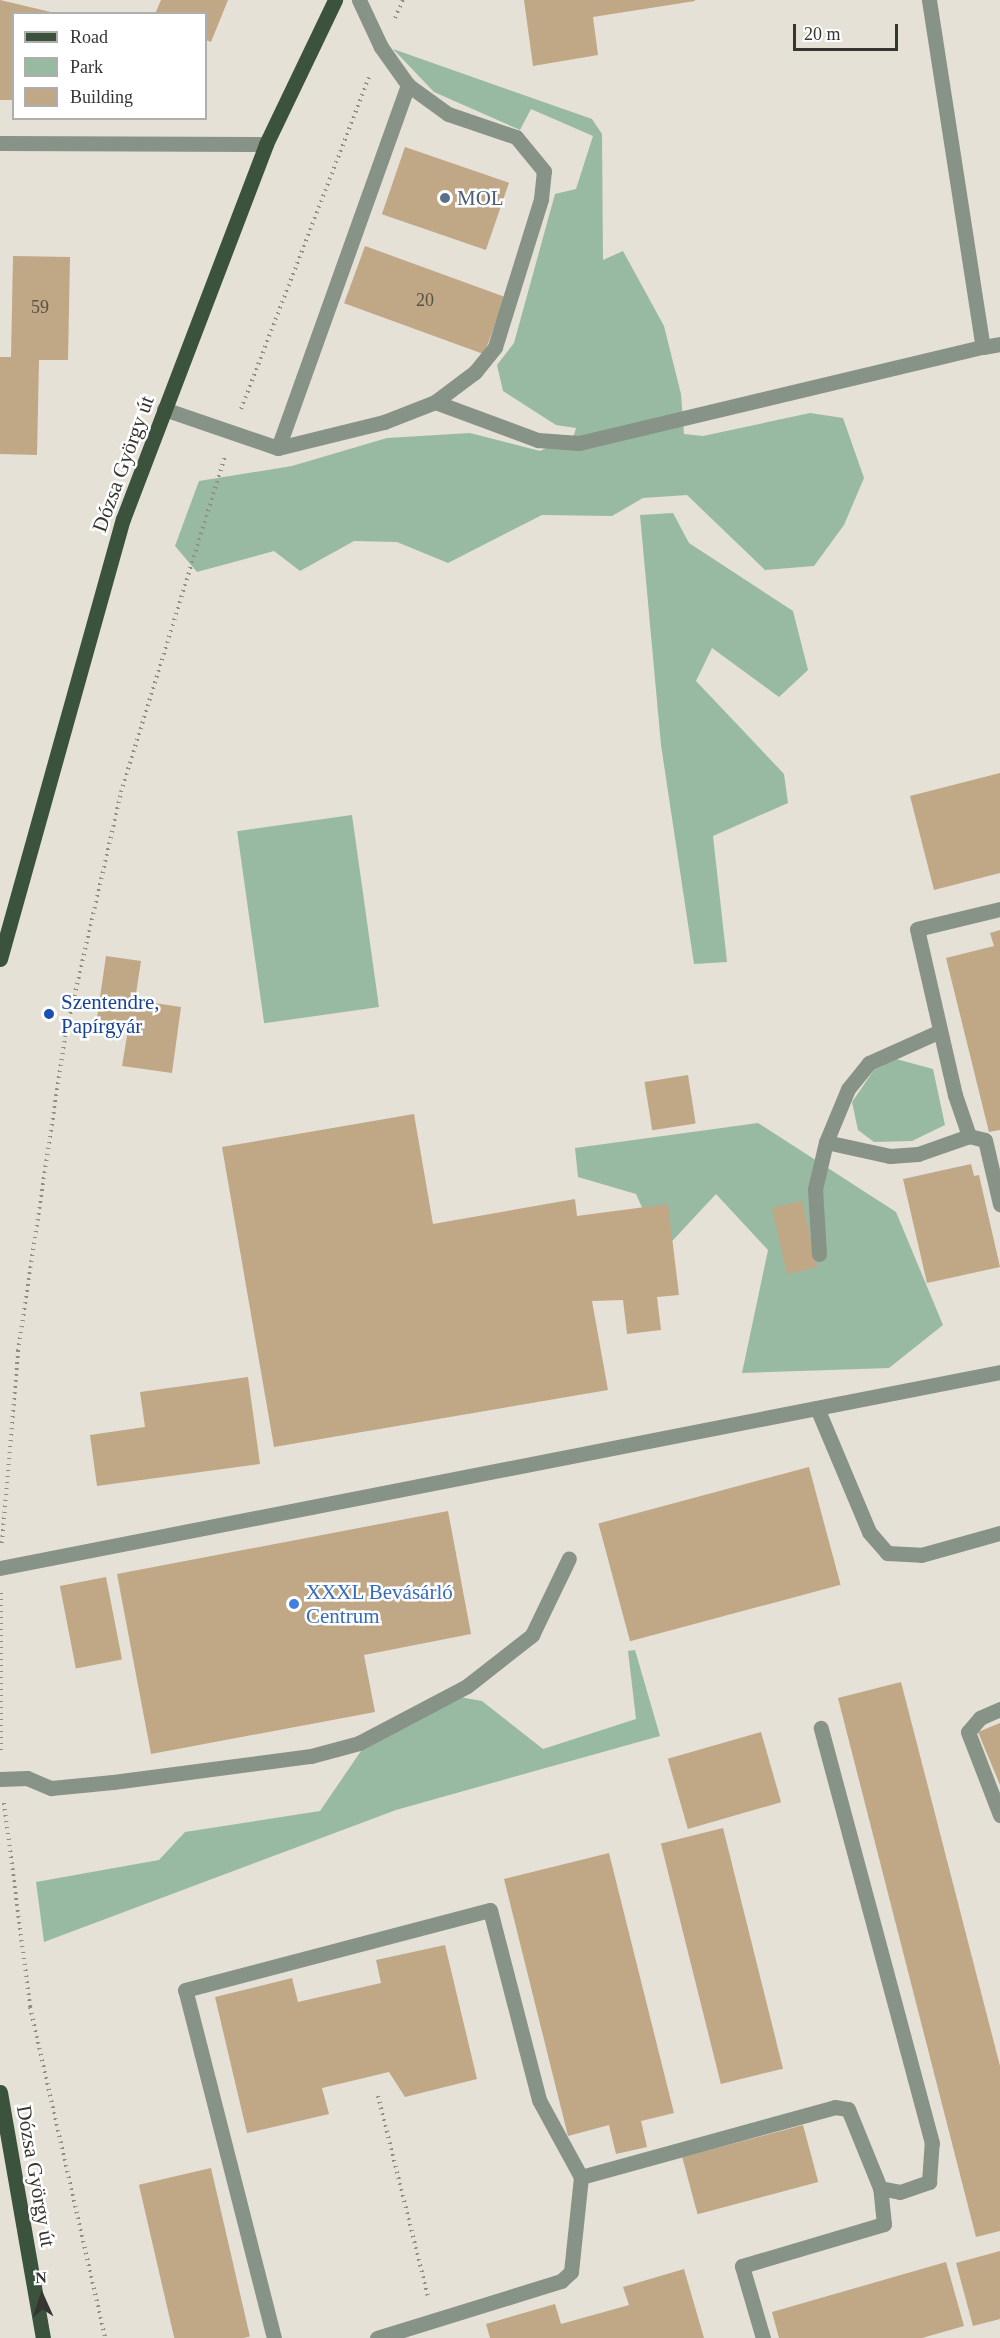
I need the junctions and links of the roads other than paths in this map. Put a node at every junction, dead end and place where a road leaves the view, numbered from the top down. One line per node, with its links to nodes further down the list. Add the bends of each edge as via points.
1 (335, 0): 6 (main road, Dózsa György út)
2 (359, 0): 4 (street, via 381,47)
3 (928, 0): 8 (street)
4 (408, 85): 9 (street, via 448,114 516,137 544,171 541,200 495,347 475,372); 11 (street)
5 (0, 142): 6 (street)
6 (266, 144): 10 (main road, Dózsa György út)
7 (1000, 344): 8 (street)
8 (983, 347): 9 (street, via 579,443 538,440)
9 (435, 402): 11 (street, via 384,422)
10 (164, 409): 11 (street); 13 (main road, Dózsa György út, via 123,519)
11 (278, 448)
12 (1000, 909): 14 (street, via 917,929)
13 (0, 959)
14 (938, 1032): 15 (street); 17 (street, via 869,1063 848,1089)
15 (969, 1136): 16 (street); 17 (street, via 918,1154 890,1156)
16 (993, 1138): 18 (street)
17 (826, 1142): 19 (street, via 815,1189)
18 (1000, 1204)
19 (819, 1254)
20 (1000, 1372): 21 (street)
21 (817, 1408): 22 (street, via 869,1532 887,1553 921,1555); 24 (street)
22 (1000, 1533)
23 (569, 1558): 27 (street, via 532,1635 467,1686 359,1743 311,1756 113,1782 51,1788 27,1778)
24 (1, 1568)
25 (1000, 1709): 28 (street, via 980,1718 968,1732)
26 (821, 1728): 31 (street, via 932,2143 929,2182 900,2192)
27 (1, 1779)
28 (1000, 1815)
29 (0, 2092): 32 (main road, Dózsa György út)
30 (581, 2178): 31 (street, via 835,2107 848,2109); 33 (street, via 539,2100 490,1910 185,1989); 34 (street, via 566,2277 435,2323)
31 (880, 2188): 35 (street, via 884,2224 742,2266)
32 (43, 2338)
33 (274, 2338)
34 (377, 2338)
35 (763, 2338)

